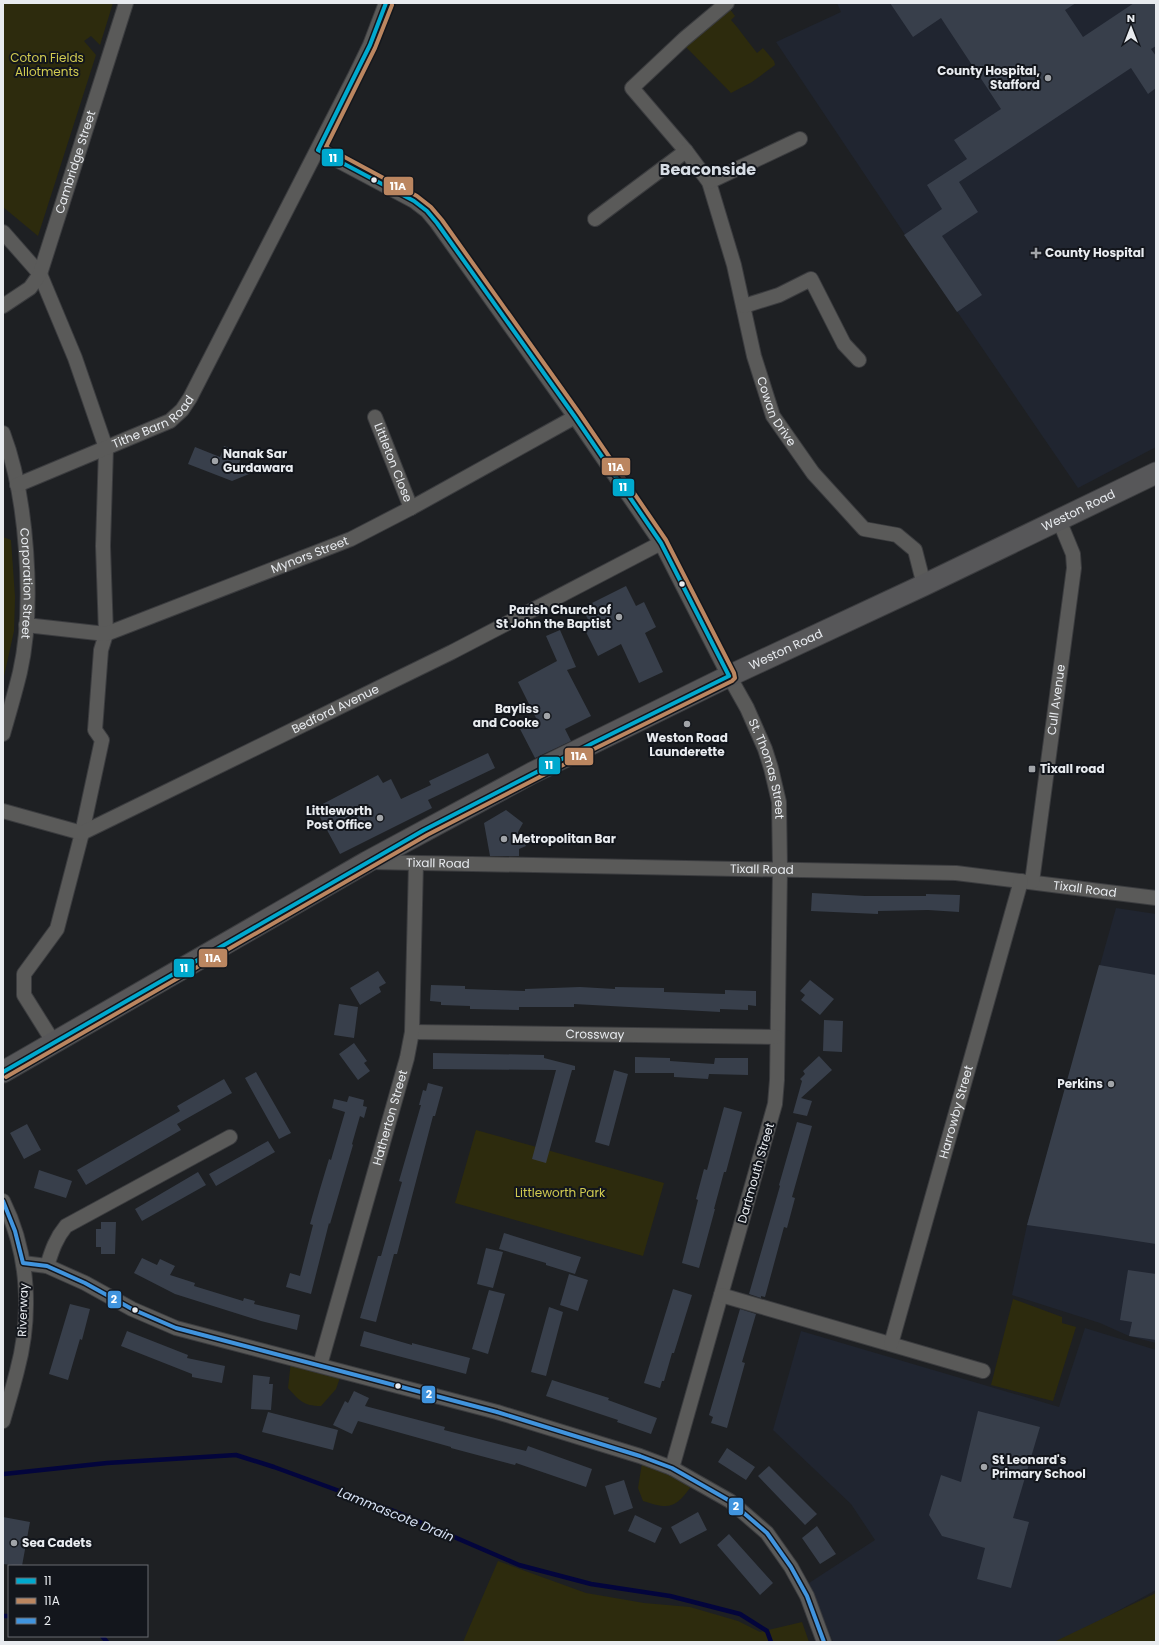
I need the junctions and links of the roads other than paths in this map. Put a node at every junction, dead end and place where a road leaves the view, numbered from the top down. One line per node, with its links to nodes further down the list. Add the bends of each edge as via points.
1 (126, 3): 10 (street, Cambridge Street)
2 (386, 3): 5 (street, Tithe Barn Road, via 370,45)
3 (726, 3): 6 (street, Cowan Drive, via 632,88)
4 (800, 139): 7 (street)
5 (318, 150): 14 (street, St. Thomas Street, via 414,201 427,211); 17 (street, Tithe Barn Road, via 182,410 170,421)
6 (686, 151): 7 (street, Cowan Drive); 8 (street)
7 (709, 182): 12 (street, Cowan Drive)
8 (595, 219)
9 (3, 232): 10 (street)
10 (40, 274): 11 (street, Cambridge Street, via 30,288); 17 (street, via 75,358)
11 (3, 306)
12 (744, 306): 13 (street, via 779,295 811,279 844,344); 23 (street, Cowan Drive, via 754,356 773,416 813,473 864,529 897,535 915,550)
13 (859, 360)
14 (575, 417): 20 (street, Mynors Street); 22 (street, St. Thomas Street)
15 (375, 418): 20 (street, Littleton Close)
16 (3, 433): 19 (street, Corporation Street)
17 (106, 448): 19 (street, Tithe Barn Road); 25 (street, via 103,546)
18 (1156, 473): 21 (highway, Weston Road)
19 (18, 485): 24 (street, Corporation Street, via 26,557)
20 (411, 508): 25 (street, Mynors Street, via 351,539)
21 (1059, 520): 23 (highway, Weston Road); 33 (street, Cull Avenue, via 1073,554 1074,568)
22 (661, 543): 26 (street, St. Thomas Street); 29 (street, Bedford Avenue, via 452,652)
23 (924, 585): 26 (highway, Weston Road)
24 (26, 626): 25 (street, Mynors Street); 27 (street, Corporation Street, via 20,671)
25 (106, 634): 29 (street, via 101,650 95,730 102,740)
26 (729, 676): 30 (highway, Weston Road, via 532,773); 32 (street, St. Thomas Street, via 747,708 771,768 779,802)
27 (3, 734)
28 (3, 811): 29 (street)
29 (82, 833): 37 (street, via 57,930 24,974 24,996)
30 (367, 862): 31 (street, Tixall Road); 37 (highway, Weston Road)
31 (416, 863): 32 (street, Tixall Road); 35 (street, Hatherton Street)
32 (780, 869): 33 (street, Tixall Road, via 956,873); 36 (street, Dartmouth Street)
33 (1027, 881): 34 (street, Tixall Road); 44 (street, Harrowby Street)
34 (1156, 898)
35 (412, 1032): 36 (street, Crossway); 45 (street, Hatherton Street, via 407,1058)
36 (777, 1037): 43 (street, Dartmouth Street, via 775,1104)
37 (54, 1043): 38 (highway, Weston Road)
38 (3, 1072)
39 (230, 1137): 42 (street, via 66,1226 58,1235)
40 (3, 1201): 41 (street, Riverway, via 18,1240)
41 (23, 1263): 42 (street); 47 (street, Riverway, via 26,1300 22,1349)
42 (47, 1266): 45 (street, via 176,1328)
43 (720, 1294): 44 (street); 48 (street, Dartmouth Street)
44 (891, 1344): 46 (street)
45 (320, 1365): 48 (street, via 497,1412)
46 (983, 1371)
47 (3, 1420)
48 (672, 1468): 49 (street, via 730,1501 767,1534 791,1567 807,1596)
49 (824, 1642)

